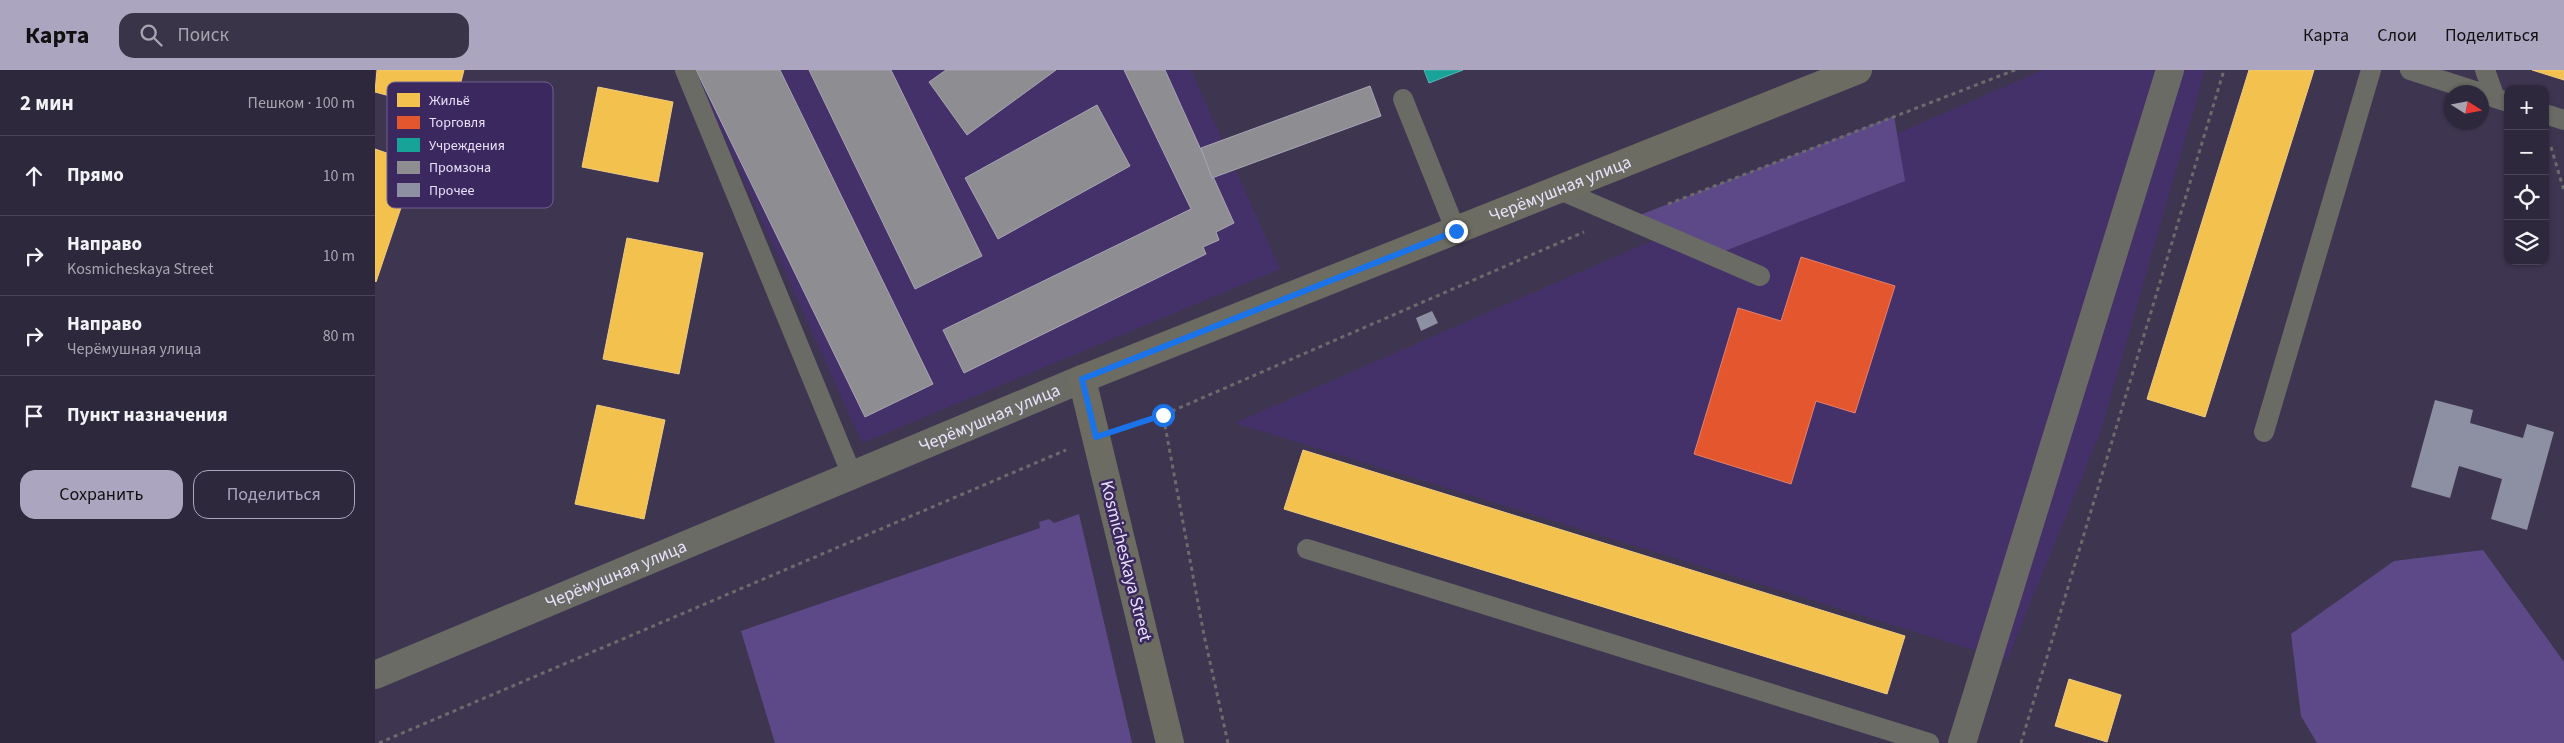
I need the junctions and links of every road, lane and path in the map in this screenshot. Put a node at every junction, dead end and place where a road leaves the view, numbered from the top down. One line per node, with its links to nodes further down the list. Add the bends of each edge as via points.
1 (685, 70): 23 (lane)
2 (1858, 70): 14 (street, Черёмушная улица)
3 (2015, 70): 16 (path)
4 (2170, 70): 30 (street)
5 (2224, 70): 31 (path)
6 (2371, 70): 21 (lane)
7 (2411, 70): 9 (lane)
8 (2485, 70): 9 (lane)
9 (2491, 97)
10 (1403, 99): 17 (lane)
11 (2549, 115): 12 (lane)
12 (2564, 120)
13 (2551, 145): 15 (path)
14 (1560, 190): 16 (lane); 17 (street, Черёмушная улица)
15 (2564, 191)
16 (1627, 220): 18 (lane); 20 (path, via 1582,232)
17 (1456, 231): 19 (street, Черёмушная улица)
18 (1760, 276)
19 (1082, 379): 22 (street, Kosmicheskaya Street); 23 (street, Черёмушная улица)
20 (1163, 415): 22 (path); 28 (path, via 1204,635)
21 (2264, 432)
22 (1096, 437): 26 (path); 27 (street, Kosmicheskaya Street)
23 (852, 475): 25 (street, Черёмушная улица)
24 (1307, 549): 29 (lane)
25 (375, 675)
26 (379, 743)
27 (1170, 743)
28 (1228, 743)
29 (1929, 743)
30 (1962, 743)
31 (2021, 743)

